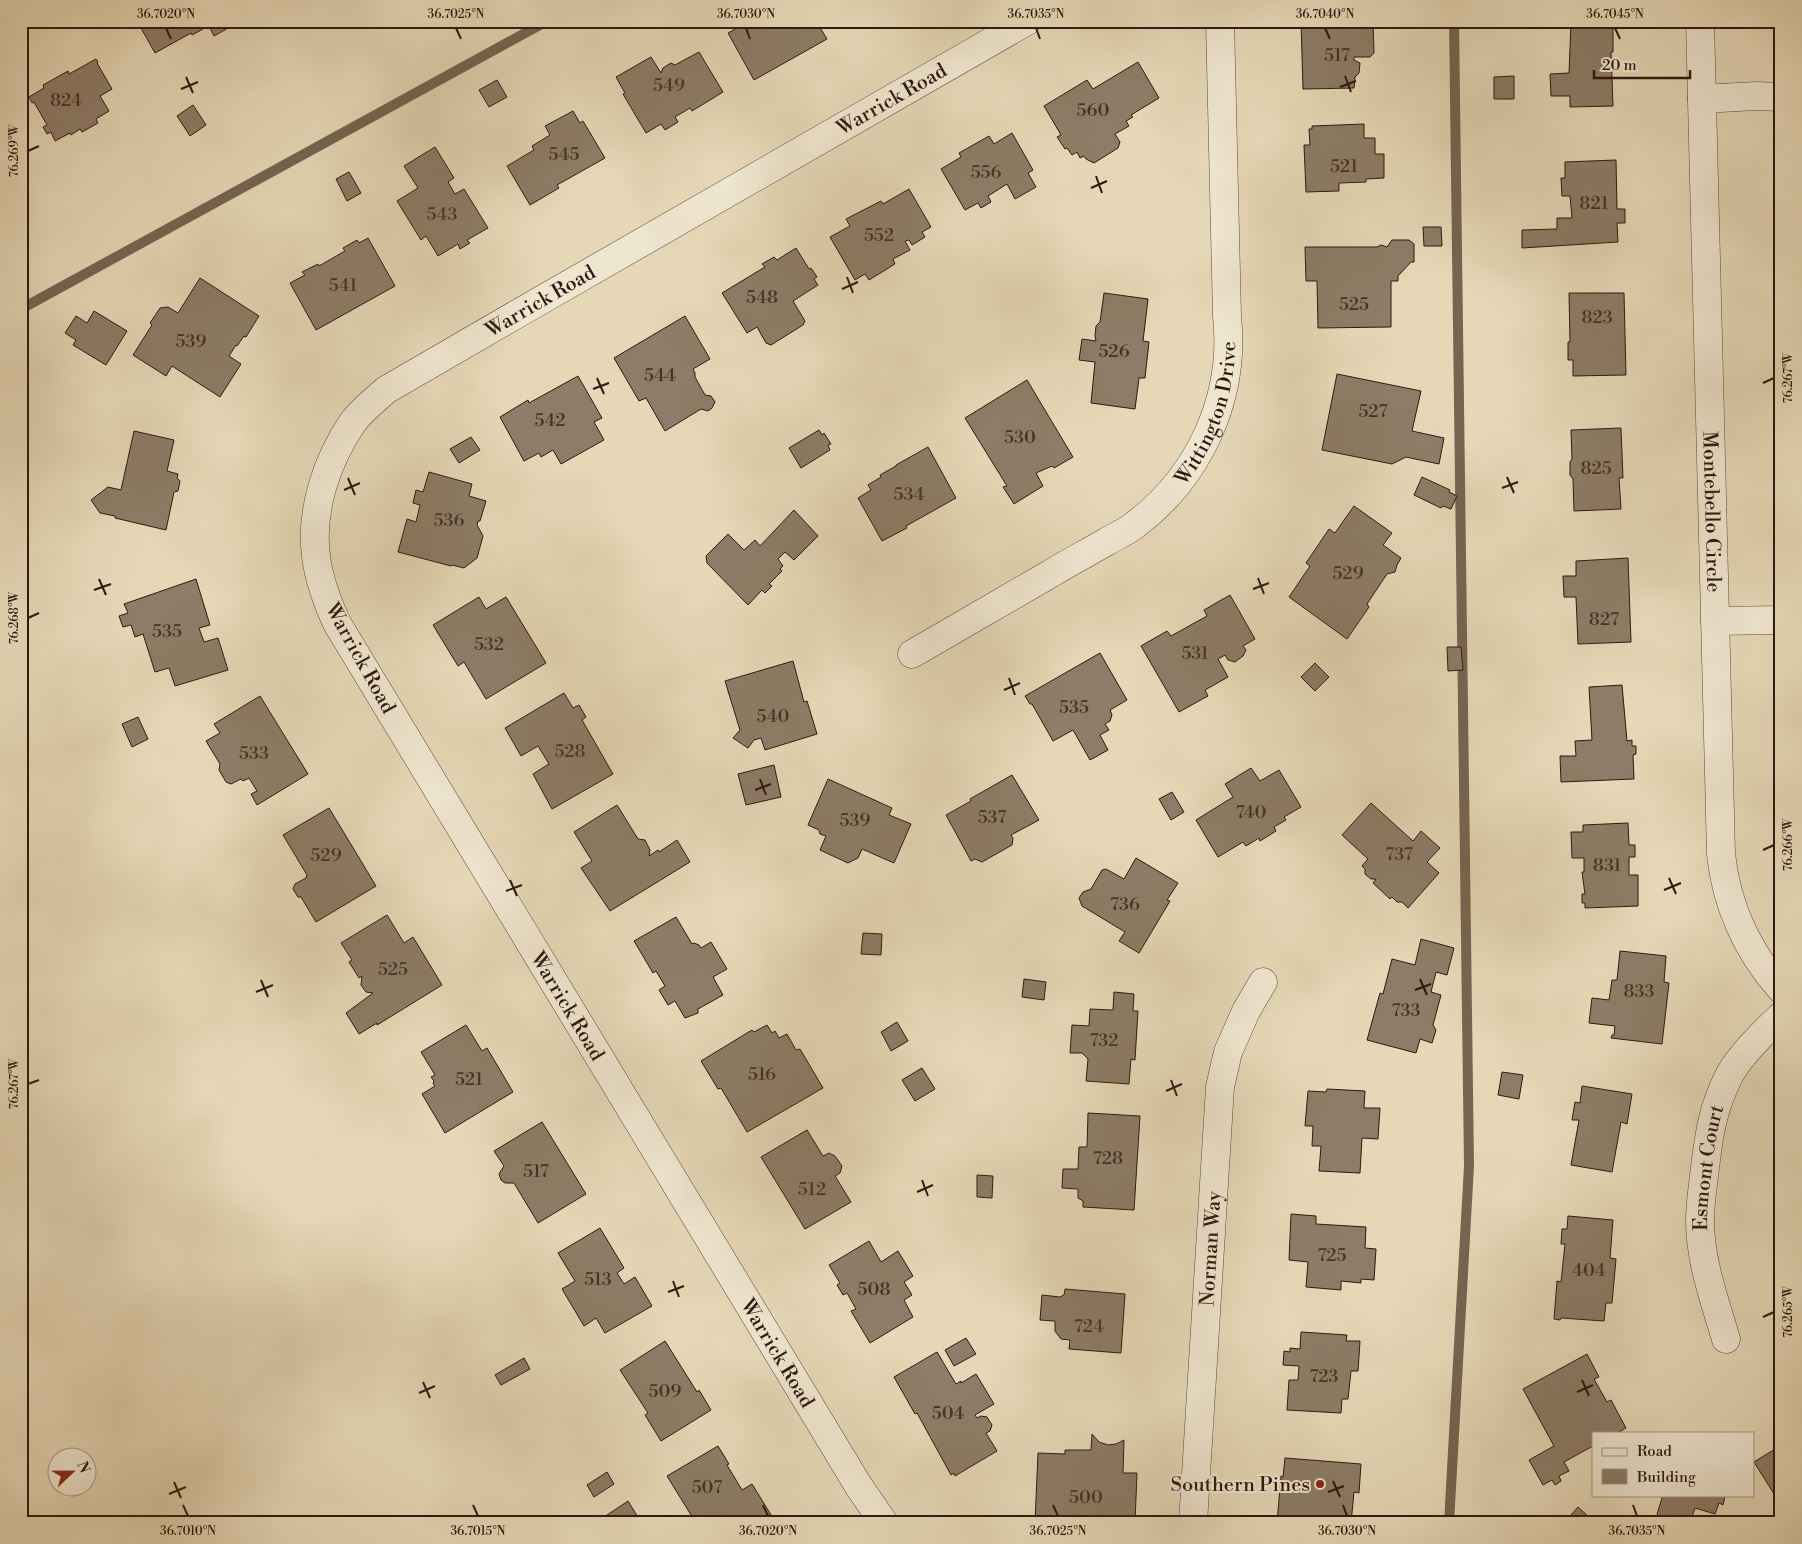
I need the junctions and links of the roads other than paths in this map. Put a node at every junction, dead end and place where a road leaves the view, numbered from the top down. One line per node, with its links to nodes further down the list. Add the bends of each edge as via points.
1 (1027, 21): 13 (street, Warrick Road, via 386,390 354,420 342,439 324,478 315,519 316,557 330,610 340,629 853,1477)
2 (1220, 21): 8 (street, Wittington Drive, via 1229,336 1225,374 1208,436 1173,491 1132,527)
3 (1700, 21): 5 (street, Montebello Circle)
4 (1781, 97): 5 (street)
5 (1702, 99): 7 (street, Montebello Circle)
6 (1781, 620): 7 (street)
7 (1715, 621): 10 (street, Montebello Circle, via 1724,880 1738,925 1764,970)
8 (912, 654)
9 (1263, 982): 14 (street, Norman Way, via 1228,1052 1220,1087)
10 (1781, 988)
11 (1781, 1016): 12 (street, Esmont Court, via 1759,1037 1729,1075 1712,1117 1708,1139 1700,1221 1711,1291)
12 (1726, 1339)
13 (884, 1523)
14 (1193, 1523)

